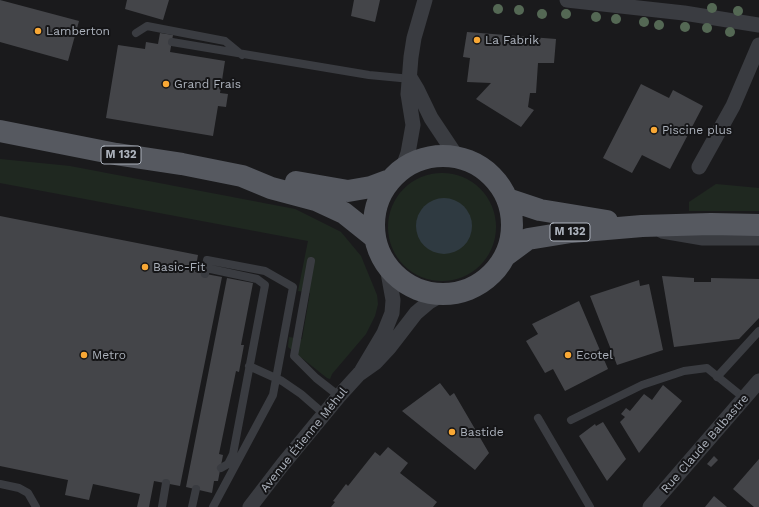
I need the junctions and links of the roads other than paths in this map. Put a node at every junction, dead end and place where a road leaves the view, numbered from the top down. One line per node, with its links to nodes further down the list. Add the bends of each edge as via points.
1 (425, 0): 9 (street, via 414,38)
2 (567, 0): 3 (street)
3 (591, 1): 4 (street)
4 (759, 25)
5 (136, 33): 8 (lane, via 147,26 225,41)
6 (172, 42): 8 (lane)
7 (759, 45): 13 (street, via 733,106)
8 (242, 55): 9 (lane)
9 (411, 79): 11 (street, via 431,118); 12 (street, via 408,94 413,125)
10 (0, 131): 14 (main road, M 132)
11 (457, 157): 12 (main road, via 424,158); 16 (main road, via 473,163 488,173 499,185)
12 (403, 167): 15 (main road)
13 (699, 167)
14 (242, 176): 15 (main road, M 132, via 275,177 348,191); 19 (main road, M 132, via 272,188 316,200 344,213)
15 (387, 181): 19 (main road, via 377,201 373,219)
16 (507, 200): 18 (main road, M 132, via 540,210); 21 (main road, via 512,216 512,232)
17 (759, 225): 18 (main road, M 132)
18 (642, 226): 20 (street, via 682,236); 21 (main road, M 132, via 571,232 528,239)
19 (374, 237): 23 (main road)
20 (759, 238)
21 (505, 256): 24 (main road, via 498,267 483,281 464,291)
22 (311, 260): 31 (lane, via 294,356 316,378)
23 (387, 267): 24 (main road, via 408,285 425,292); 27 (street, Avenue Étienne Méhul, via 392,313 384,333)
24 (443, 294): 27 (street, Avenue Étienne Méhul, via 416,313 380,357)
25 (759, 331): 28 (lane)
26 (249, 366): 29 (lane); 29 (lane, via 265,285 257,279 205,271 207,260 265,271 293,287); 36 (lane, via 233,454 228,464)
27 (360, 374): 31 (street, Avenue Étienne Méhul)
28 (718, 377): 32 (lane); 35 (lane, via 707,368 684,371 642,385)
29 (276, 378): 33 (lane, via 301,394); 43 (lane, via 273,395)
30 (759, 381): 32 (street, Rue Claude Balbastre)
31 (340, 396): 33 (street, Avenue Étienne Méhul)
32 (744, 398): 46 (street, Rue Claude Balbastre)
33 (324, 414): 44 (street, Avenue Étienne Méhul)
34 (538, 418): 45 (lane)
35 (571, 420)
36 (221, 468)
37 (166, 483): 41 (lane)
38 (0, 484): 40 (lane, via 19,488 28,493)
39 (196, 489): 42 (lane)
40 (36, 507)
41 (162, 507)
42 (192, 507)
43 (213, 507)
44 (250, 507)
45 (590, 507)
46 (650, 507)

